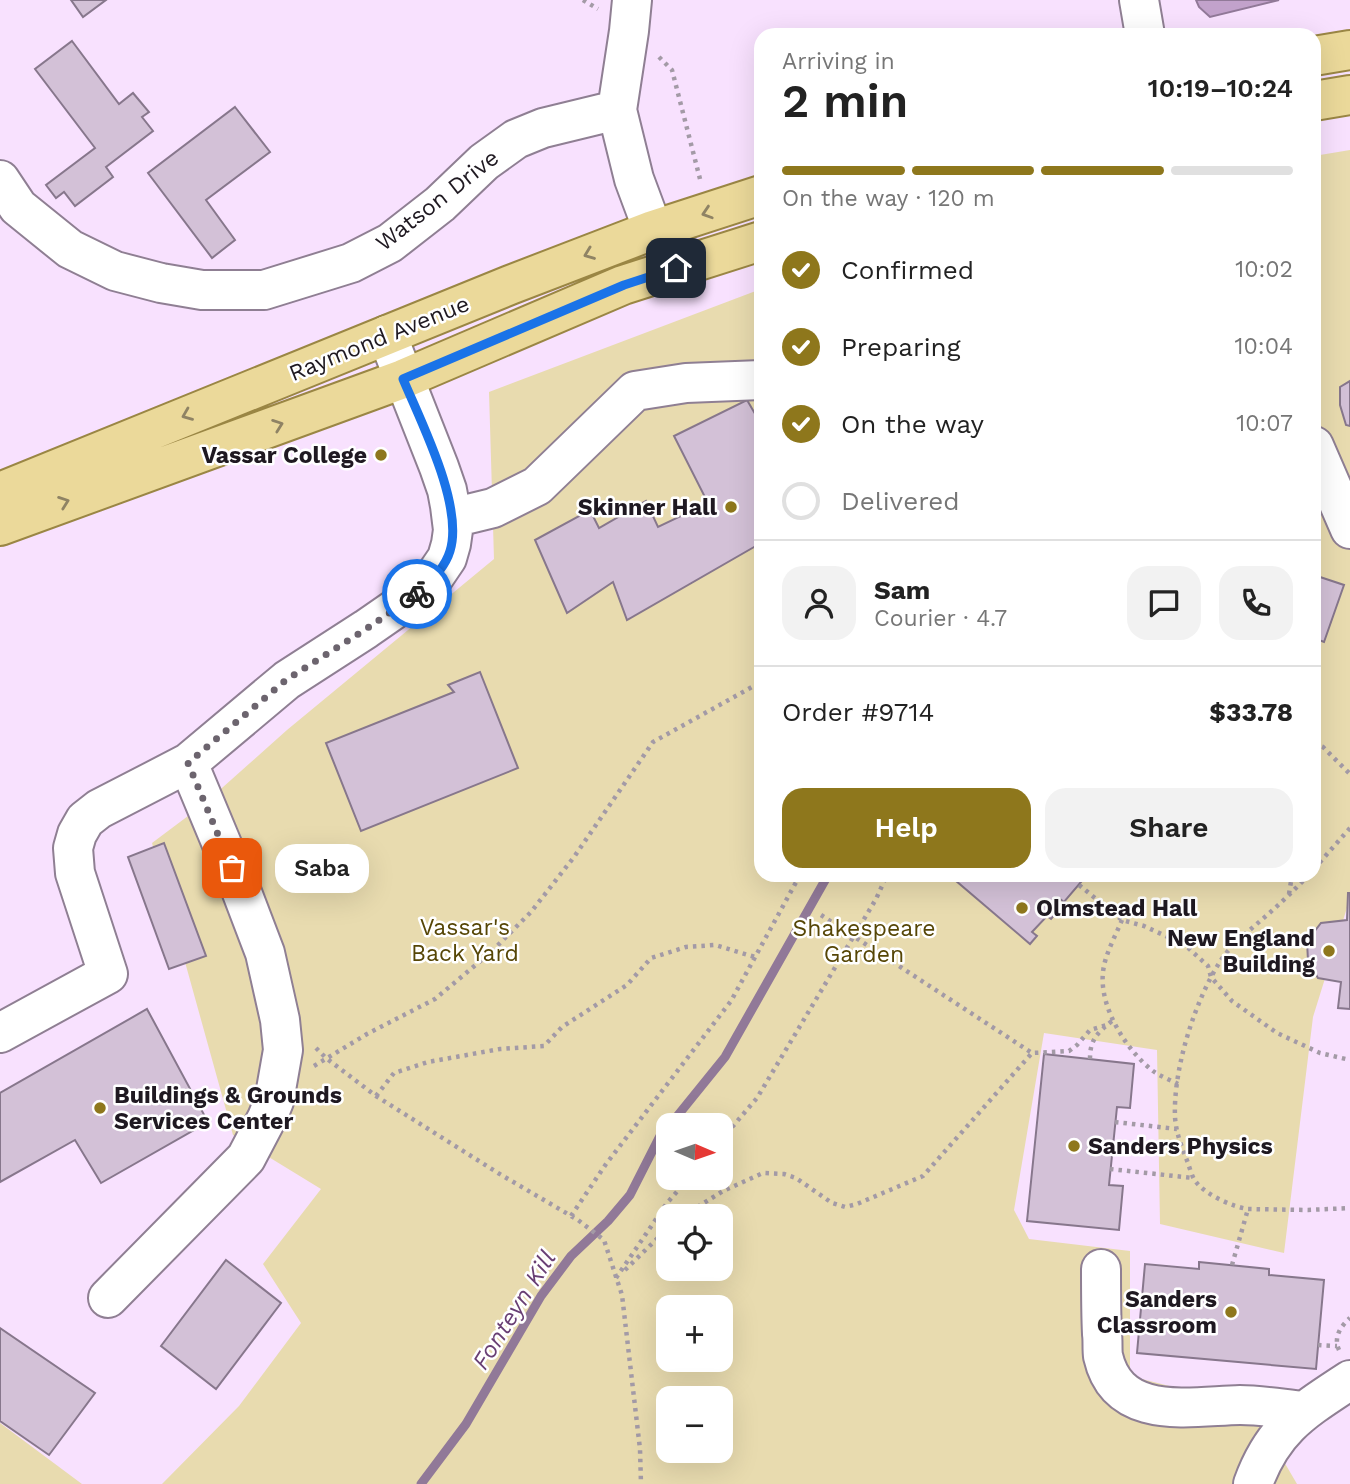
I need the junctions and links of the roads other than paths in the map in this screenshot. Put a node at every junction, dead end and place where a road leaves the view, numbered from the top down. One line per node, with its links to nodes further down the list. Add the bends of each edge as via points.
1 (632, 0): 8 (street)
2 (1139, 0): 3 (street)
3 (1144, 28)
4 (1350, 50): 5 (main road)
5 (1321, 55)
6 (1350, 95): 7 (main road)
7 (1321, 100)
8 (617, 110): 9 (street, Watson Drive, via 516,139 390,243 351,264 264,290 202,290 115,271 70,249 18,207); 11 (street, via 634,179)
9 (0, 180)
10 (754, 197): 11 (main road, Raymond Avenue, one-way to 11)
11 (653, 230): 13 (main road, Raymond Avenue, one-way to 13)
12 (754, 242): 14 (main road, Raymond Avenue, via 624,285)
13 (387, 335): 14 (street); 17 (main road, Raymond Avenue, one-way to 17)
14 (403, 379): 18 (street, via 439,467); 19 (main road, Raymond Avenue, one-way to 14)
15 (754, 380): 18 (street, via 635,391 537,486 493,508)
16 (1321, 462): 20 (street)
17 (0, 492)
18 (452, 518): 21 (street, via 450,551 430,583 286,680)
19 (0, 526)
20 (1350, 529)
21 (188, 763): 22 (street, via 99,809 77,834 75,873 108,974); 24 (street, via 265,953 283,1050 274,1101 246,1158)
22 (0, 1033)
23 (1101, 1269): 26 (street, via 1103,1355 1117,1385 1131,1397 1177,1408 1243,1405)
24 (108, 1298)
25 (1343, 1360): 26 (street)
26 (1304, 1411): 27 (street, via 1278,1436)
27 (1253, 1484)

